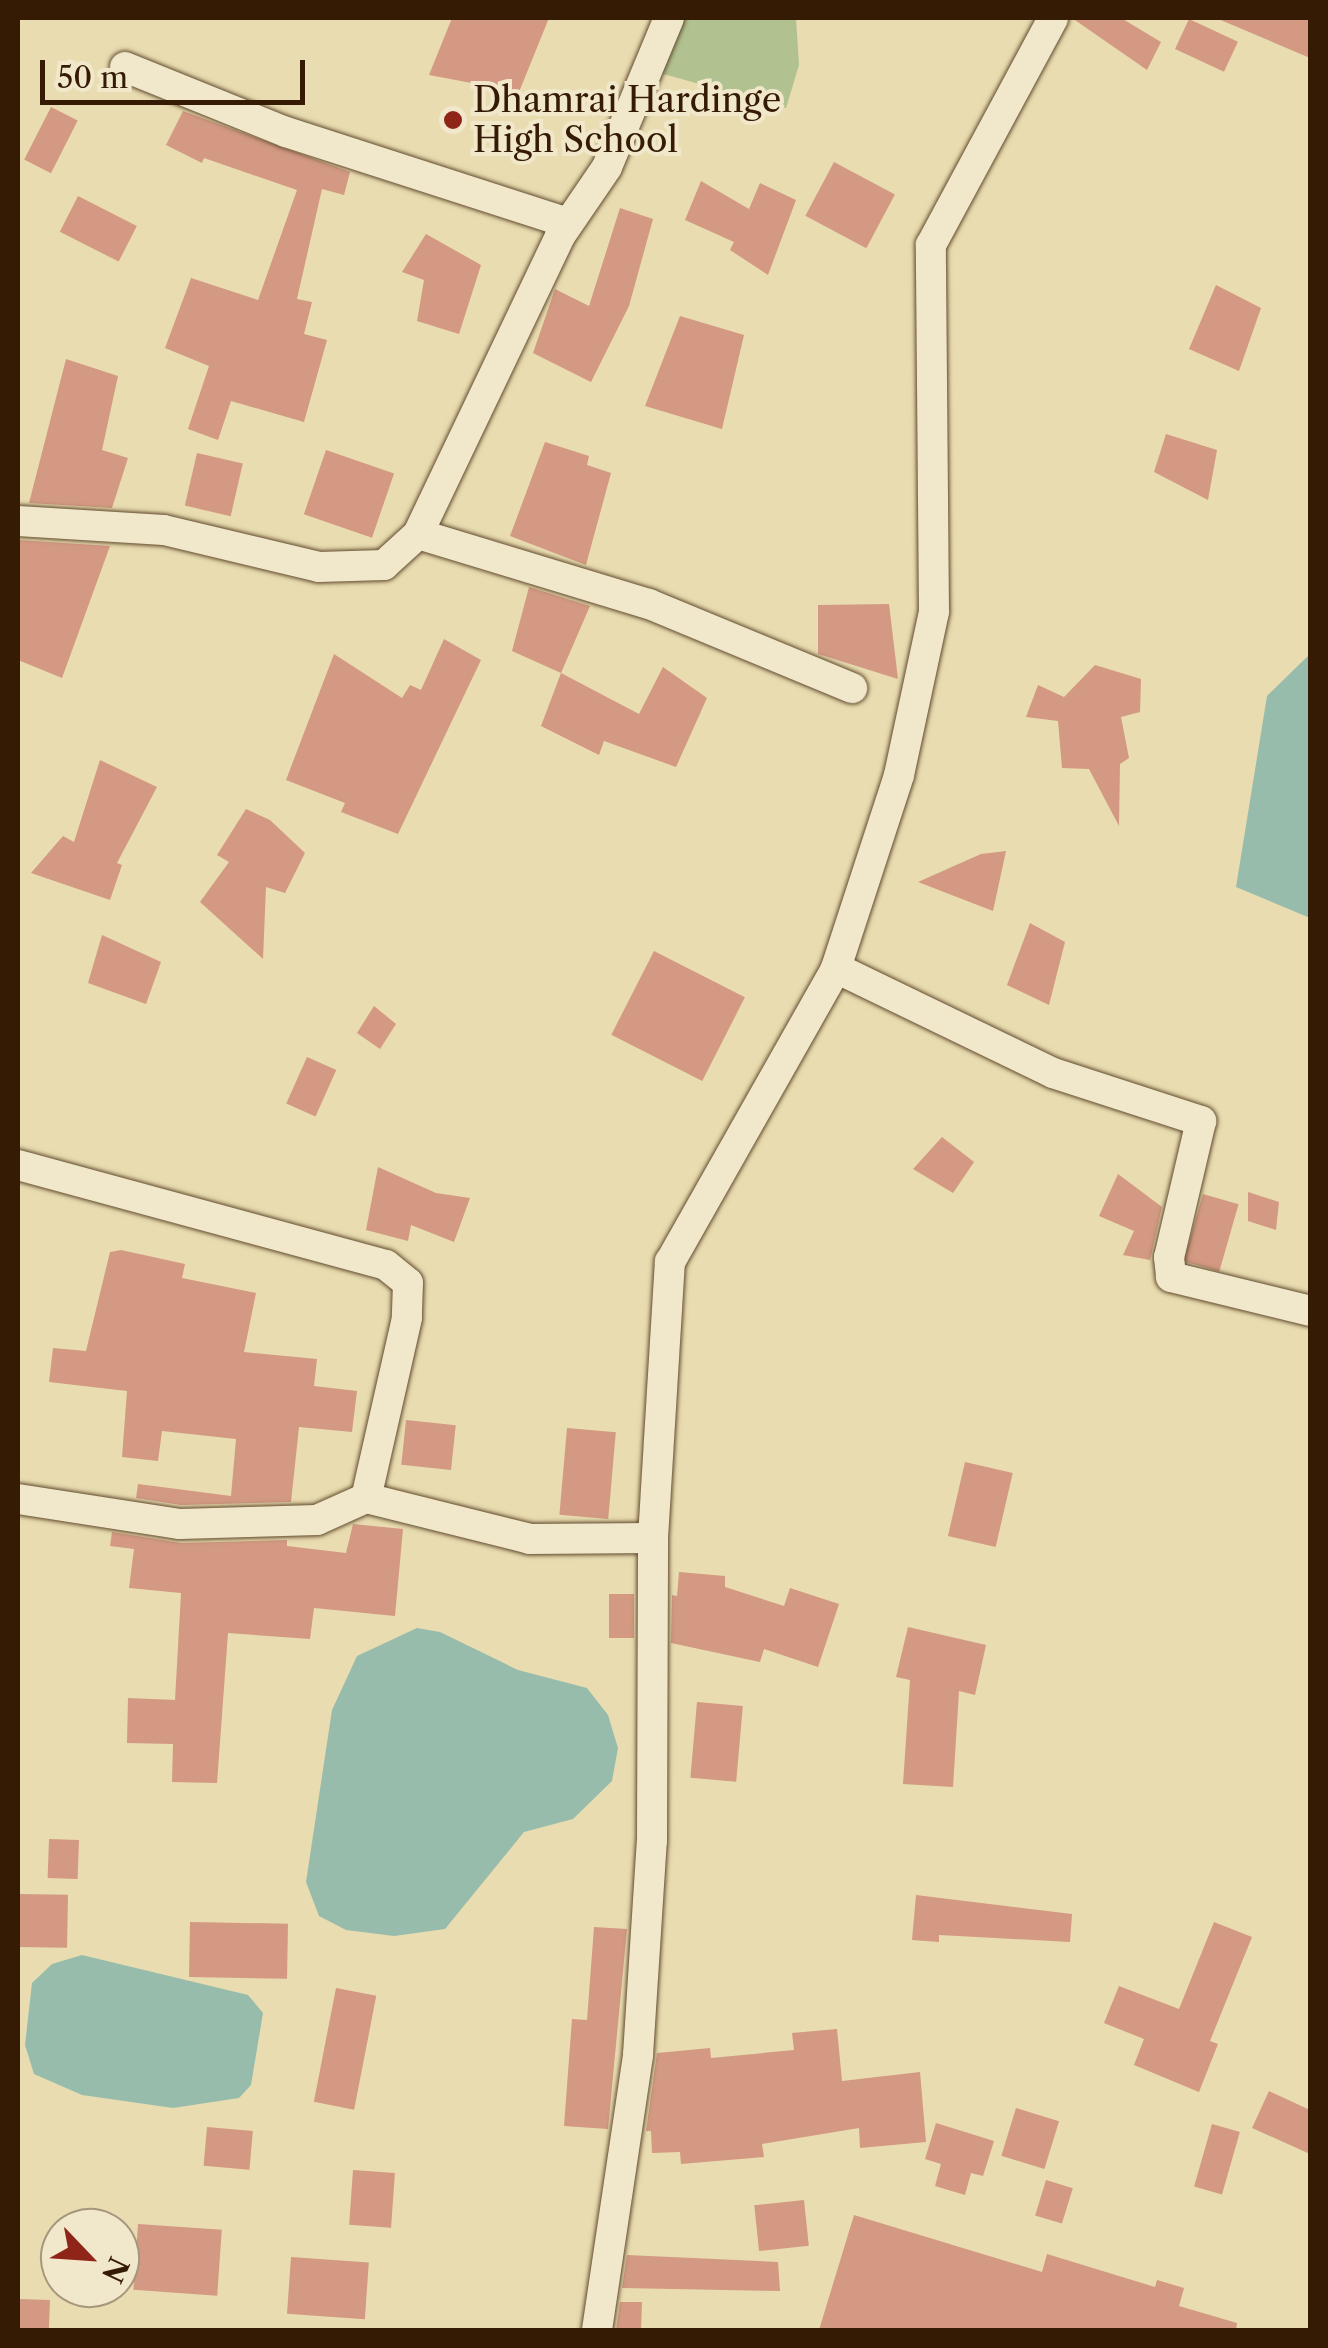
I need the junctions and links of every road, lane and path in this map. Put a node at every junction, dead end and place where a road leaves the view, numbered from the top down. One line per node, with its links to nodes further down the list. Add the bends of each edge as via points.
1 (668, 18): 4 (street, via 608,167)
2 (1053, 18): 8 (street, via 931,245 934,612 899,775)
3 (125, 67): 4 (street, via 286,132)
4 (568, 223): 6 (street, via 491,371)
5 (18, 521): 6 (street, via 164,530 319,566 384,565)
6 (418, 534): 7 (street, via 649,604)
7 (852, 688)
8 (836, 968): 10 (street, via 1052,1073 1201,1120 1168,1257 1170,1276); 13 (street, via 670,1262)
9 (18, 1166): 11 (street, via 386,1265 408,1283 407,1318)
10 (1310, 1311)
11 (366, 1498): 12 (street, via 317,1520 180,1524); 13 (street, via 530,1539)
12 (18, 1499)
13 (653, 1538): 14 (street, via 652,1840 638,2055)
14 (597, 2330)

